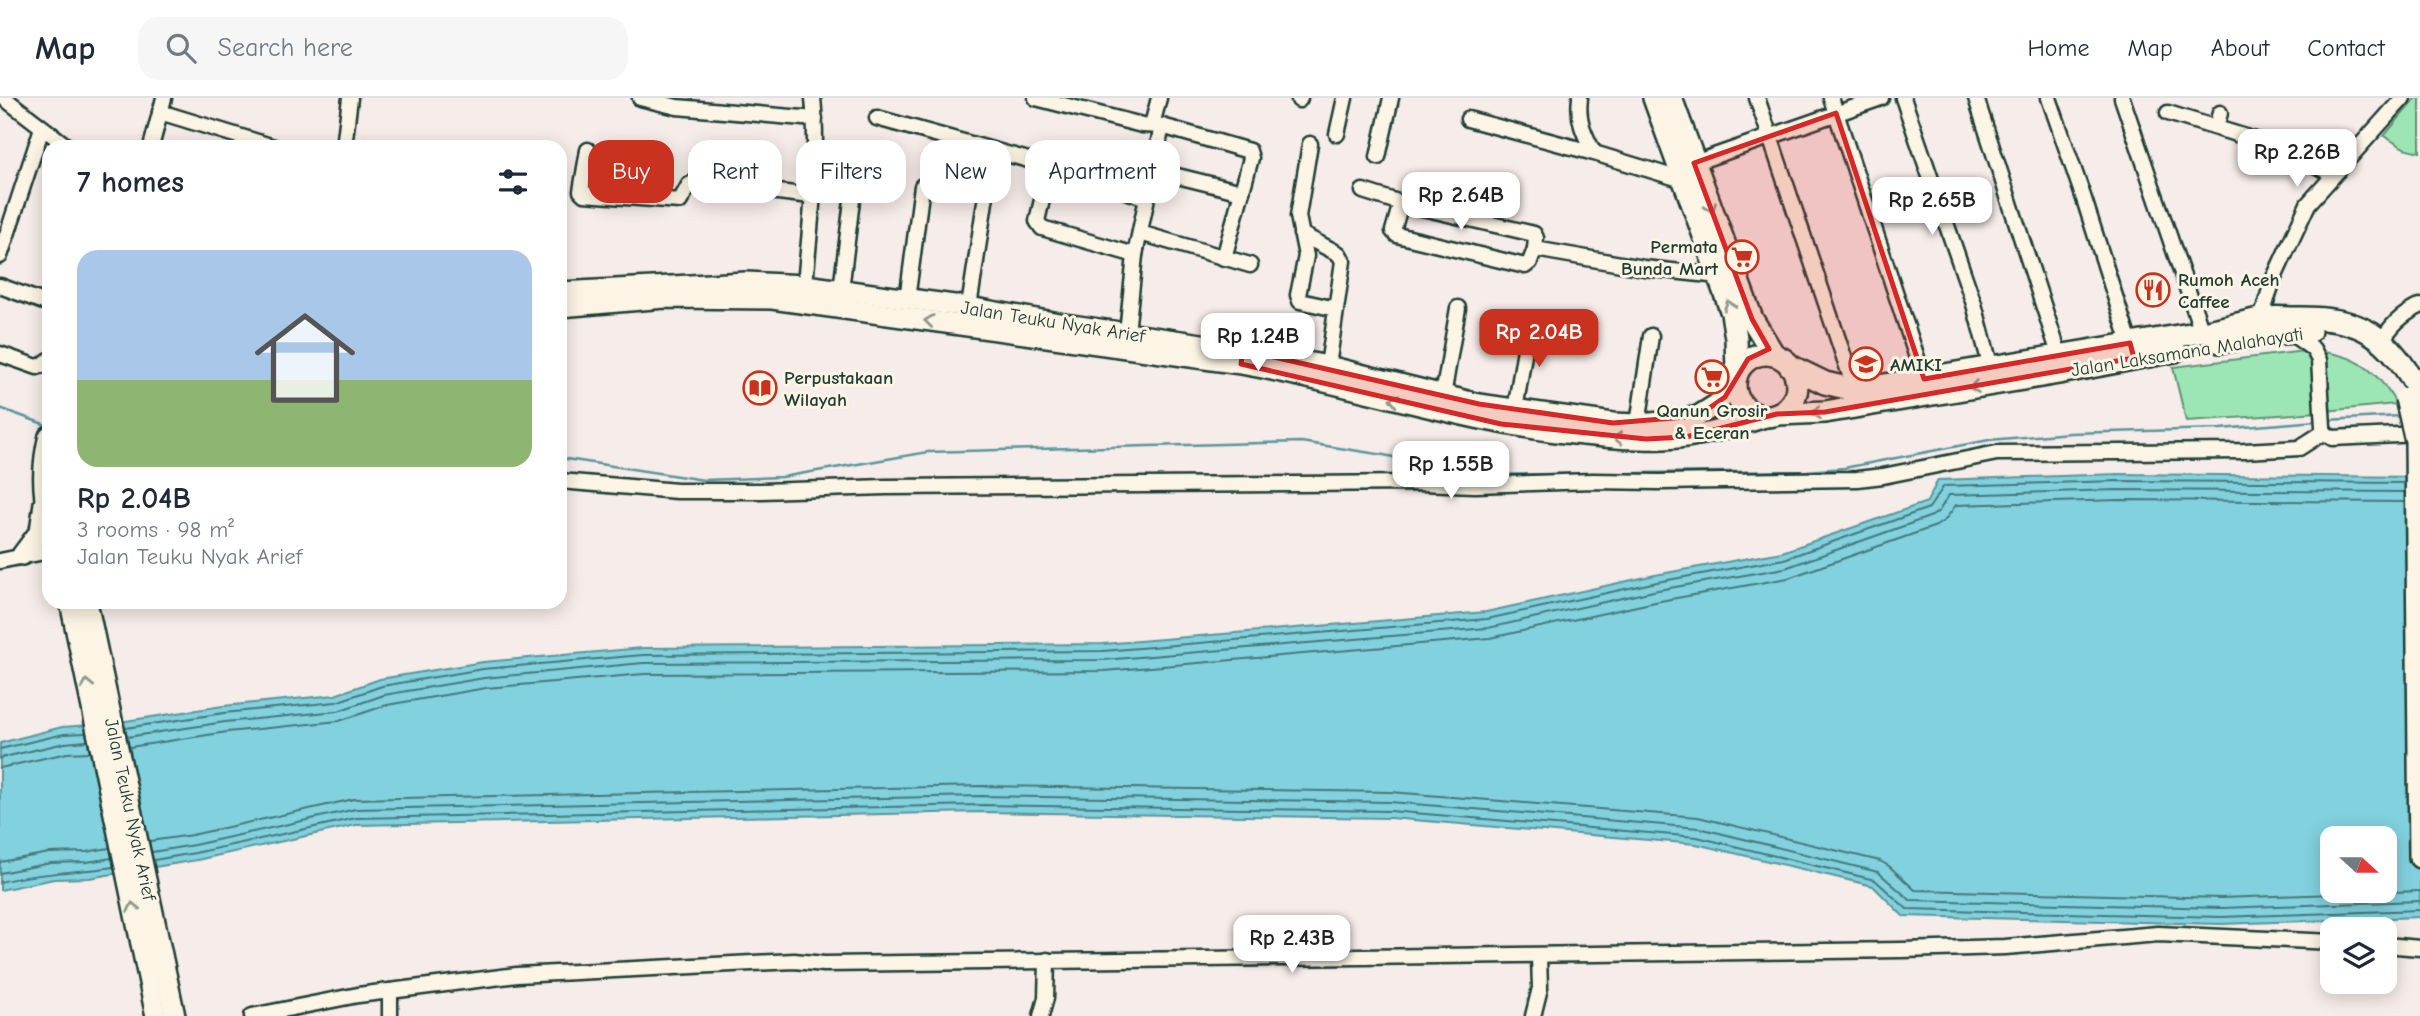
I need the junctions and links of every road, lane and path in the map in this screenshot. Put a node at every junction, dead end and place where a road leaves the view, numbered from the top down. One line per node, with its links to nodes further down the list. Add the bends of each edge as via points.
1 (4, 98): 27 (street)
2 (350, 98): 33 (street)
3 (640, 98): 24 (street, via 677,107)
4 (813, 98): 24 (street)
5 (1036, 98): 26 (street)
6 (1159, 98): 26 (street)
7 (1345, 98): 28 (street)
8 (1391, 98): 39 (street)
9 (1580, 98): 38 (street, via 1581,129)
10 (1654, 98): 41 (highway)
11 (1671, 98): 41 (highway)
12 (1757, 98): 29 (street)
13 (1831, 98): 21 (street)
14 (1881, 98): 21 (street)
15 (1903, 98): 89 (street, via 1974,304)
16 (1976, 98): 85 (street)
17 (2049, 98): 82 (street)
18 (2122, 98): 77 (street)
19 (2403, 98): 42 (street)
20 (162, 105): 31 (street); 32 (street)
21 (1836, 113): 29 (street); 91 (street)
22 (2168, 113): 42 (street, via 2218,120)
23 (877, 118): 40 (street)
24 (815, 119): 34 (street)
25 (1468, 119): 38 (street)
26 (1157, 126): 35 (street); 45 (street, via 1249,151)
27 (42, 128): 30 (street); 60 (street)
28 (1337, 134)
29 (1770, 136): 41 (street); 92 (street)
30 (58, 140)
31 (153, 140)
32 (255, 140)
33 (345, 140)
34 (815, 140)
35 (1156, 140)
36 (1311, 144): 57 (street, via 1298,216)
37 (588, 150): 46 (street, via 580,191)
38 (1594, 153): 41 (street)
39 (1378, 157)
40 (1025, 159)
41 (1688, 171): 63 (highway); 86 (highway, one-way to 86, via 1752,319)
42 (2333, 175): 75 (street, via 2312,198 2290,238)
43 (1180, 177): 45 (street)
44 (1363, 191): 55 (street)
45 (1242, 192): 61 (street)
46 (588, 194)
47 (796, 194): 48 (street, via 695,181 680,201)
48 (674, 201)
49 (920, 201): 68 (street)
50 (811, 203): 64 (street)
51 (852, 203): 66 (street)
52 (985, 203): 72 (street)
53 (1041, 203): 59 (street, via 1037,221 1042,228)
54 (1146, 203): 56 (street)
55 (1401, 203): 58 (street, via 1534,234); 58 (street, via 1393,231 1397,235 1525,265)
56 (1140, 233): 59 (street); 61 (street)
57 (1301, 234): 73 (street, via 1342,256); 73 (street, via 1306,256 1300,301)
58 (1535, 249): 63 (street)
59 (1135, 255): 79 (street)
60 (0, 256)
61 (1224, 258): 62 (street)
62 (1251, 265)
63 (1719, 276): 90 (highway, one-way to 63, via 1734,320)
64 (805, 285): 66 (main road, Jalan Teuku Nyak Arief); 67 (main road, Jalan Teuku Nyak Arief, via 746,282)
65 (0, 286): 69 (street)
66 (841, 290): 68 (main road, Jalan Teuku Nyak Arief)
67 (567, 292)
68 (907, 300): 72 (main road, Jalan Teuku Nyak Arief)
69 (42, 301)
70 (567, 306): 84 (main road, Jalan Teuku Nyak Arief, one-way to 70, via 772,299 665,298)
71 (2420, 306): 81 (street, via 2398,320)
72 (969, 307): 79 (main road, Jalan Teuku Nyak Arief)
73 (1336, 309): 88 (street)
74 (1458, 309): 94 (street)
75 (2261, 318): 77 (highway, Jalan Laksamana Malahayati); 81 (highway, Jalan Laksamana Malahayati, via 2334,318 2366,330)
76 (1530, 324): 95 (street)
77 (2202, 332): 82 (highway, Jalan Laksamana Malahayati)
78 (2288, 332): 82 (highway, Jalan Laksamana Malahayati); 93 (highway, Jalan Laksamana Malahayati, via 2337,333 2359,342); 98 (street, via 2317,354)
79 (1127, 333): 84 (main road, Jalan Teuku Nyak Arief)
80 (1651, 335): 97 (street)
81 (2382, 342): 93 (highway, Jalan Laksamana Malahayati, via 2398,357)
82 (2132, 351): 85 (highway, Jalan Laksamana Malahayati); 96 (highway, Jalan Laksamana Malahayati, one-way to 96, via 1825,412)
83 (0, 354): 87 (street)
84 (1242, 357): 88 (main road, Jalan Teuku Nyak Arief); 96 (main road, Jalan Teuku Nyak Arief, one-way to 84, via 1686,437 1602,437 1444,412)
85 (2060, 357): 89 (highway, Jalan Laksamana Malahayati)
86 (1782, 360): 90 (highway, via 1757,355 1748,359); 92 (highway, Jalan Laksamana Malahayati, via 1825,383); 96 (highway, via 1797,381 1790,404)
87 (42, 365)
88 (1328, 366): 94 (main road, Jalan Teuku Nyak Arief)
89 (1991, 368): 91 (highway, Jalan Laksamana Malahayati)
90 (1736, 377): 96 (highway, via 1735,391 1744,407); 97 (main road, Jalan Teuku Nyak Arief, via 1717,404 1698,416)
91 (1924, 379): 92 (highway, Jalan Laksamana Malahayati)
92 (1855, 390)
93 (2413, 395): 99 (highway, Jalan Laksamana Malahayati, bridge)
94 (1443, 396): 95 (main road, Jalan Teuku Nyak Arief)
95 (1515, 410): 97 (main road, Jalan Teuku Nyak Arief)
96 (1772, 415)
97 (1639, 424)
98 (2324, 430): 99 (street, via 2332,438); 100 (street, via 2299,448 1997,453 1883,477 1818,480 761,491 677,491)
99 (2418, 438): 107 (highway, Jalan Laksamana Malahayati)
100 (567, 482)
101 (42, 525): 103 (main road)
102 (42, 552): 103 (street)
103 (22, 555): 104 (street)
104 (0, 561)
105 (71, 609): 113 (main road, Jalan Teuku Nyak Arief, one-way to 105)
106 (88, 609): 113 (main road, Jalan Teuku Nyak Arief)
107 (2420, 857)
108 (2320, 941): 112 (street, via 2158,934 2005,947)
109 (2397, 945): 110 (street)
110 (2420, 948)
111 (1047, 960): 112 (street); 114 (street, via 704,965 530,974); 119 (street)
112 (1540, 963): 120 (street)
113 (156, 973): 116 (main road, Jalan Teuku Nyak Arief); 117 (main road, Jalan Teuku Nyak Arief)
114 (390, 991): 115 (street); 118 (street)
115 (390, 1014)
116 (156, 1016)
117 (175, 1016)
118 (252, 1016)
119 (1041, 1016)
120 (1533, 1016)

